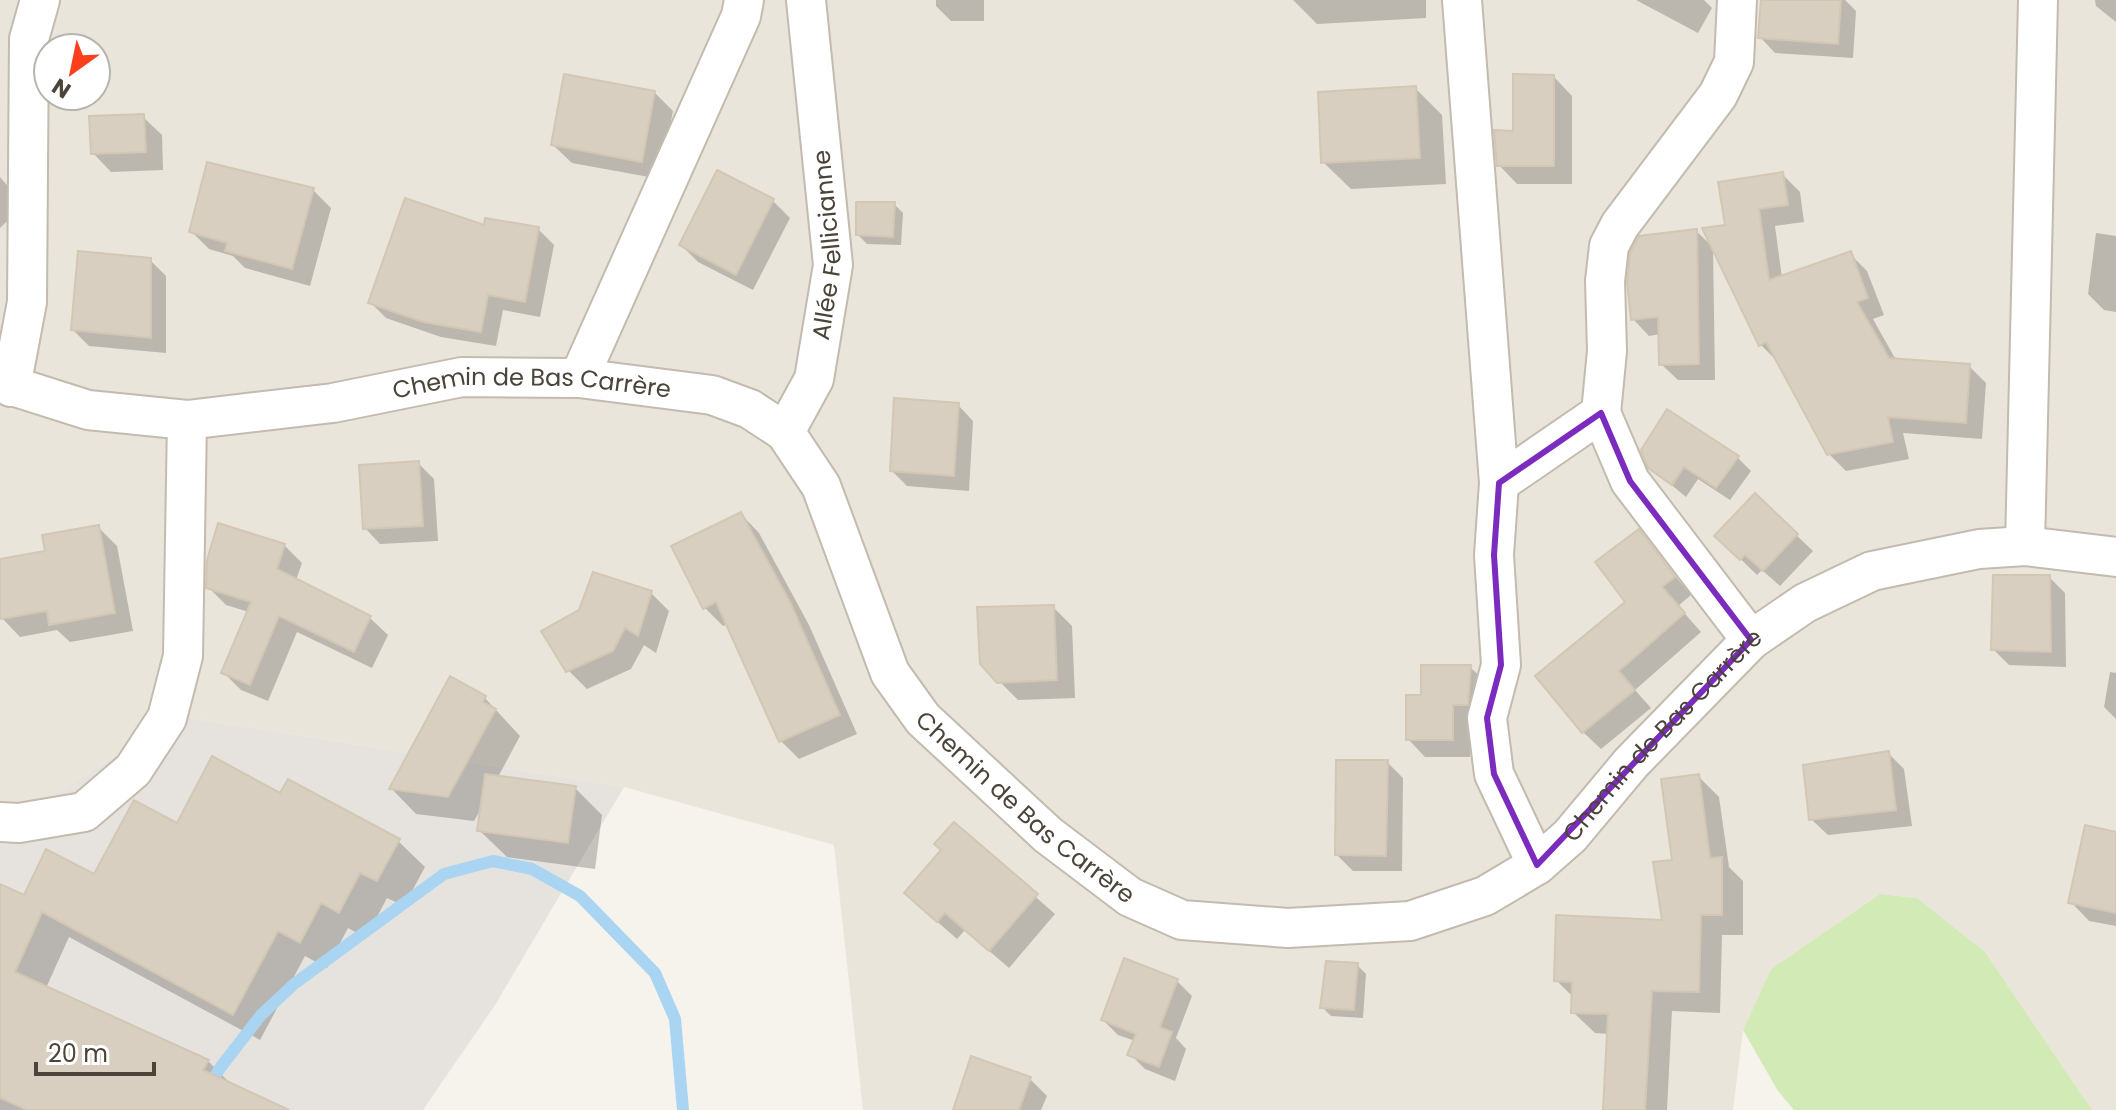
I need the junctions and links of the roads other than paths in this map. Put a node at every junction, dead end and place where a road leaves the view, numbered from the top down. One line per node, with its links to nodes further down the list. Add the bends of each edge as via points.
1 (40, 0): 8 (street, via 29,39 27,302)
2 (744, 0): 7 (street)
3 (806, 0): 11 (street, Allée Fellicianne, via 833,265 814,379)
4 (1462, 0): 12 (street)
5 (1737, 0): 9 (street, via 1734,62 1718,95 1609,246)
6 (2038, 0): 13 (street)
7 (579, 378): 10 (street, Chemin de Bas Carrère, via 462,377 319,405); 11 (street, Chemin de Bas Carrère, via 712,395 750,409)
8 (6, 384): 10 (street, Chemin de Bas Carrère, via 88,410)
9 (1601, 413): 12 (street); 15 (street, via 1630,481)
10 (187, 420): 16 (street, via 183,656 167,718 133,770 84,812)
11 (785, 432): 17 (street, Chemin de Bas Carrère, via 821,486 890,673 923,719 1048,835 1130,897 1182,920 1288,928 1410,921 1485,896)
12 (1499, 483): 17 (street, via 1494,555 1501,665 1487,718 1494,774)
13 (2025, 546): 14 (street, Chemin de Bas Carrère); 15 (street, Chemin de Bas Carrère, via 1979,549 1872,571 1805,603)
14 (2116, 557)
15 (1751, 640): 17 (street, Chemin de Bas Carrère)
16 (0, 822)
17 (1537, 865)

